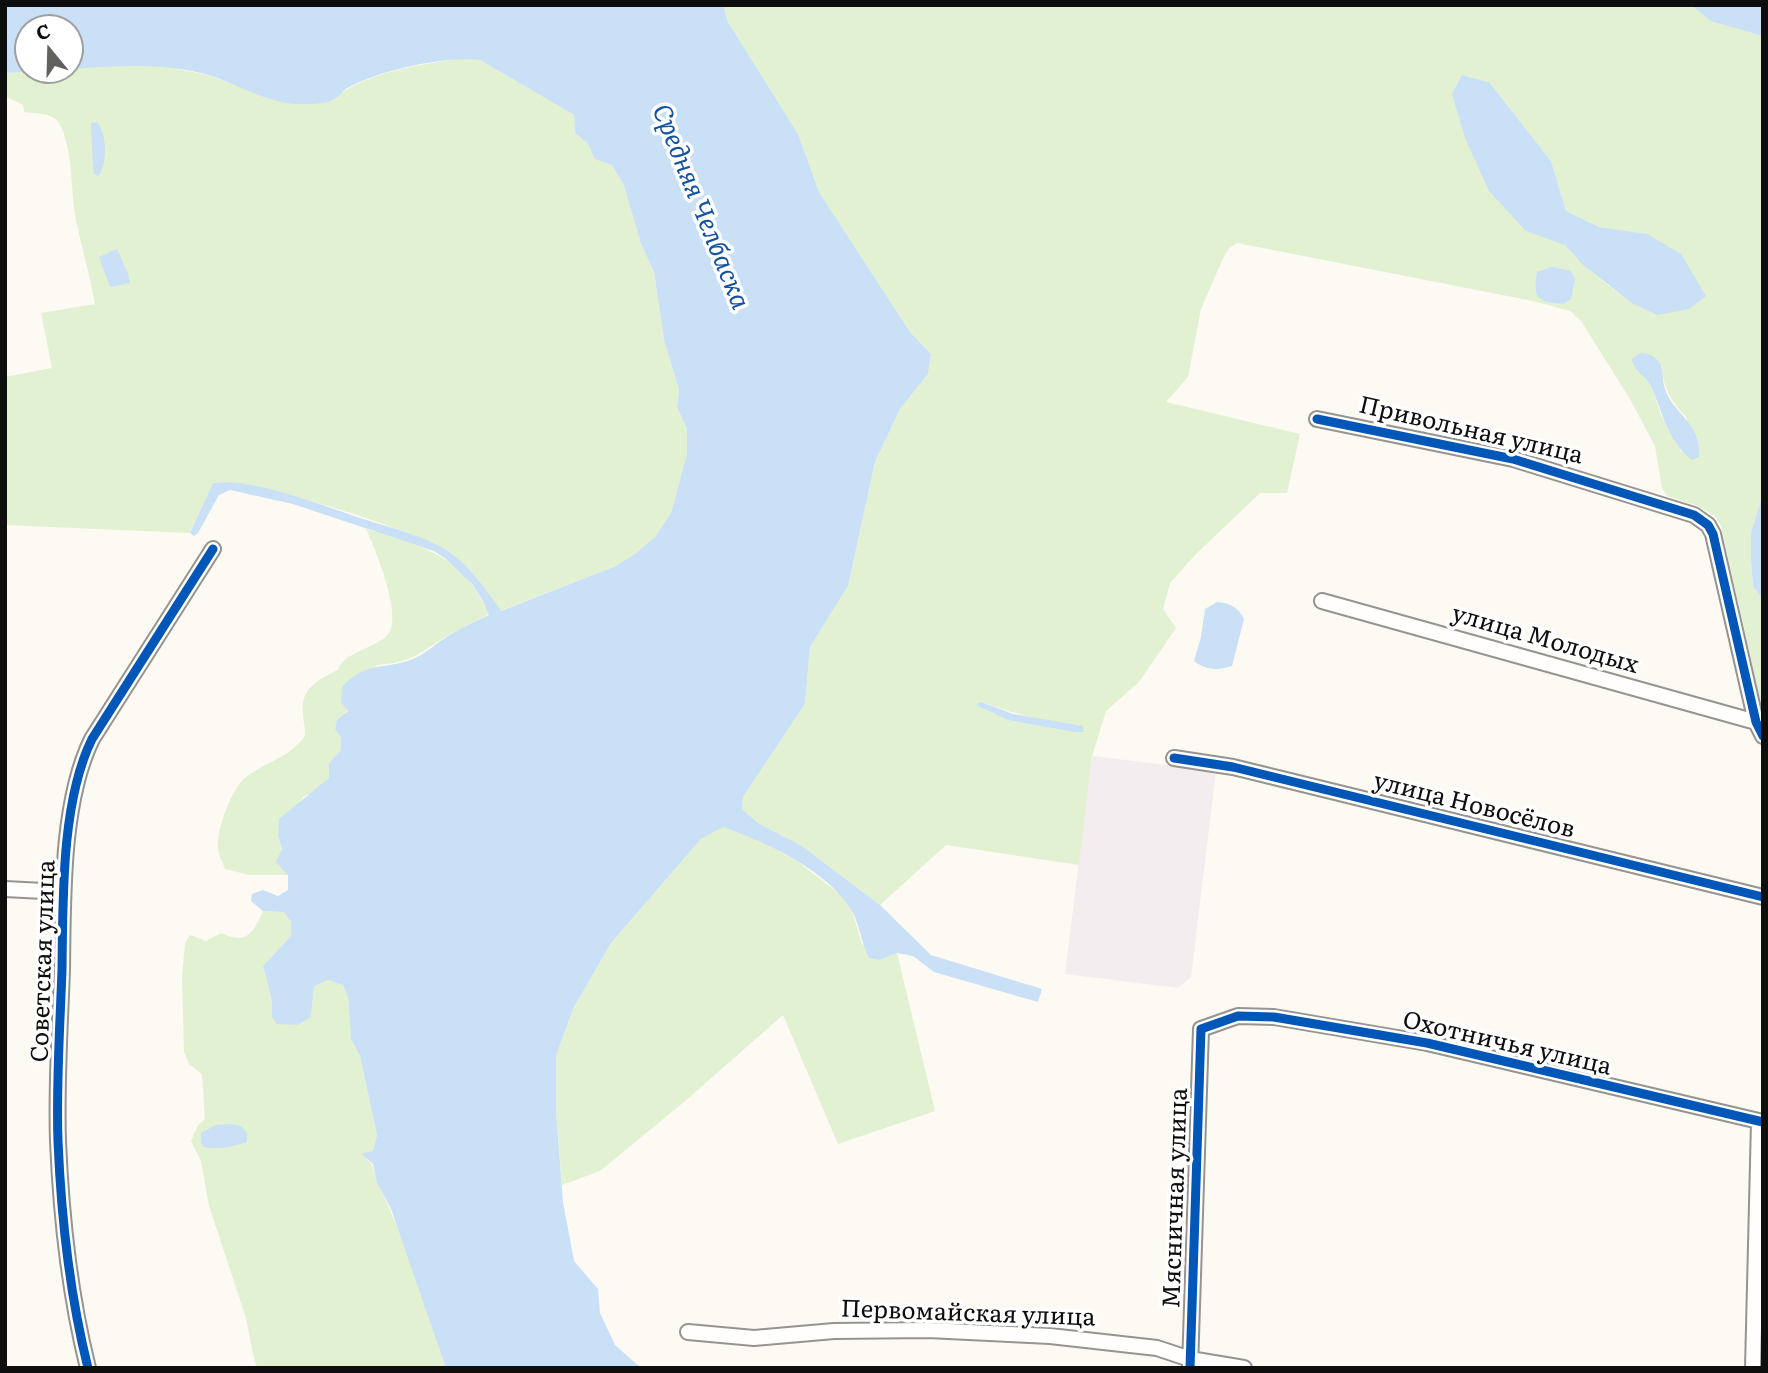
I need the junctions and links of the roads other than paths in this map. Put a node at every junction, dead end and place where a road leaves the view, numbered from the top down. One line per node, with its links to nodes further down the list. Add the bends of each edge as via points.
1 (1317, 419): 4 (street, Привольная улица, via 1513,459 1694,515 1713,534)
2 (213, 549): 8 (street, Советская улица, via 82,760)
3 (1322, 601): 4 (street, улица Молодых)
4 (1756, 722): 5 (street)
5 (1763, 736)
6 (1174, 758): 9 (street, улица Новосёлов, via 1233,767)
7 (5, 889): 8 (street)
8 (63, 892): 14 (street, Советская улица, via 58,1140 72,1291)
9 (1763, 897)
10 (1201, 1029): 11 (street, Охотничья улица, via 1238,1016 1287,1019 1427,1043); 13 (street, Мясничная улица)
11 (1761, 1122): 16 (street)
12 (688, 1332): 13 (street, Первомайская улица, via 754,1338 928,1330 1050,1336 1157,1348)
13 (1190, 1363): 15 (street, Первомайская улица)
14 (88, 1368)
15 (1244, 1368)
16 (1753, 1368)

